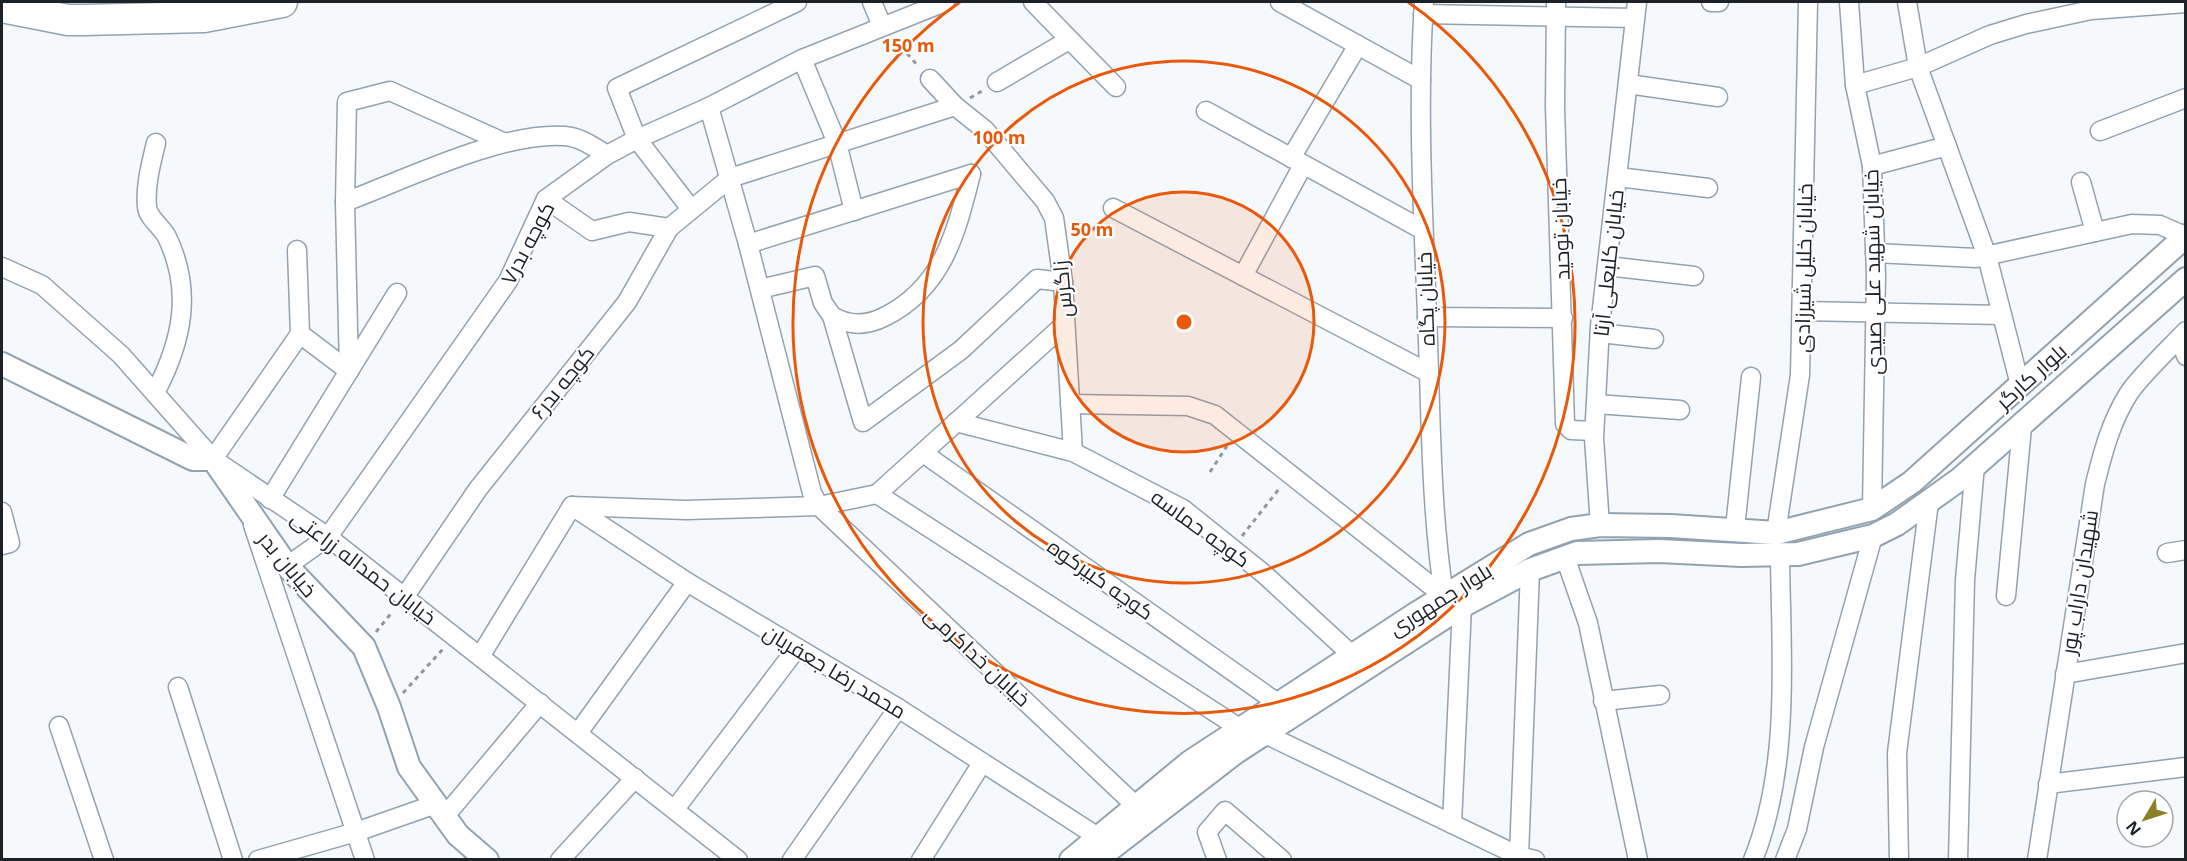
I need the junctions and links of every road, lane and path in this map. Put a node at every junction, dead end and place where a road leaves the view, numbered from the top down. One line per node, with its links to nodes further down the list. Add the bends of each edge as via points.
1 (282, 2): 11 (highway, via 204,17 84,20)
2 (796, 2): 32 (street, via 617,88)
3 (872, 2): 15 (street)
4 (945, 2): 15 (street, کوچه بدر۷)
5 (1033, 2): 16 (street)
6 (1280, 2): 17 (street)
7 (1808, 2): 65 (street, خیابان خلیل شیرزادی)
8 (1849, 2): 24 (street, خیابان شهید علی صیدی)
9 (1907, 2): 19 (street)
10 (2186, 3): 19 (street, via 2091,10 2026,24 1990,34)
11 (2, 7)
12 (1424, 8): 13 (street); 21 (street, خیابان پگاه)
13 (1556, 8): 14 (street); 70 (street, خیابان توحید, via 1555,107)
14 (1636, 10): 23 (street, خیابان کلبعلی آرتا)
15 (882, 26): 18 (street, کوچه بدر۷); 20 (path)
16 (1069, 40): 22 (street); 25 (street)
17 (1358, 45): 21 (street); 38 (street)
18 (802, 59): 29 (street, کوچه بدر۷); 35 (street)
19 (1918, 67): 24 (street); 36 (street)
20 (930, 79): 28 (street, زاگرس)
21 (1421, 80): 50 (street, خیابان پگاه)
22 (997, 82): 28 (path)
23 (1628, 84): 26 (street); 40 (street, خیابان کلبعلی آرتا)
24 (1855, 85): 39 (street, خیابان شهید علی صیدی)
25 (1116, 87)
26 (1718, 97)
27 (2186, 98): 31 (street)
28 (955, 106): 35 (street); 62 (street, زاگرس, via 985,130 1045,201 1054,218)
29 (709, 107): 32 (street, کوچه بدر۷); 41 (street)
30 (1206, 111): 38 (street)
31 (2100, 131)
32 (637, 139): 37 (street, کوچه بدر۷); 47 (street)
33 (503, 142): 37 (street, via 565,136); 45 (street); 45 (street, via 390,92 347,102)
34 (156, 143): 82 (street, via 147,180 147,210 167,236 183,295 179,331)
35 (837, 143): 41 (street); 48 (street)
36 (1947, 146): 39 (street); 56 (street)
37 (607, 154): 44 (street, کوچه بدر۷)
38 (1297, 161): 50 (street); 59 (street)
39 (1872, 166): 55 (street, خیابان شهید علی صیدی)
40 (1617, 177): 43 (street); 57 (street, خیابان کلبعلی آرتا)
41 (730, 178): 47 (street, کوچه بدر۶); 53 (street)
42 (2081, 182): 51 (street)
43 (1708, 188)
44 (546, 199): 49 (street, via 592,231 629,222); 109 (street, کوچه بدر۷, via 508,281)
45 (345, 202): 78 (street)
46 (1113, 208): 59 (street)
47 (691, 209): 49 (street, کوچه بدر۶)
48 (854, 211): 53 (street); 68 (street, via 971,174 958,224 930,283 875,322 846,324)
49 (669, 228): 117 (street, کوچه بدر۶, via 627,302 478,489)
50 (1423, 230): 69 (street, خیابان پگاه)
51 (2095, 232): 52 (street, via 2133,224 2160,225); 56 (street)
52 (2185, 236): 81 (street, بلوار کارگر)
53 (748, 244): 63 (street)
54 (297, 250): 73 (street)
55 (1875, 253): 56 (street); 66 (street, خیابان شهید علی صیدی)
56 (1987, 256): 67 (street)
57 (1607, 266): 60 (street); 72 (street, خیابان کلبعلی آرتا)
58 (2, 267): 82 (street, خیابان حمداله زراعتی, via 42,285 121,355)
59 (1243, 276): 79 (street)
60 (1694, 276)
61 (2186, 279): 87 (street, بلوار کارگر)
62 (1063, 282): 68 (street, via 1037,279 961,350 863,422); 71 (street, زاگرس)
63 (760, 289): 68 (street, via 814,276); 100 (street, via 812,493)
64 (397, 293): 78 (street)
65 (1802, 311): 66 (street); 107 (street, خیابان خلیل شیرزادی, via 1800,375)
66 (1875, 312): 67 (street); 101 (street, خیابان شهید علی صیدی)
67 (2002, 315): 81 (street)
68 (832, 316)
69 (1427, 317): 70 (street); 79 (street, خیابان پگاه)
70 (1563, 318): 89 (street, خیابان توحید, via 1564,424 1571,430)
71 (1065, 324): 83 (street, زاگرس); 86 (street)
72 (1600, 333): 75 (street); 84 (street, خیابان کلبعلی آرتا)
73 (300, 334): 78 (street); 92 (street)
74 (2183, 335): 76 (street); 126 (street, شهیدان داراب پور, via 2131,391 2104,447)
75 (1654, 339)
76 (2186, 356)
77 (2, 364): 92 (street, via 193,459)
78 (349, 371): 97 (street)
79 (1427, 372): 119 (street, خیابان پگاه, via 1437,548)
80 (1751, 377): 105 (street)
81 (2020, 385): 101 (street, بلوار کارگر, via 1912,482)
82 (156, 392): 92 (street, خیابان حمداله زراعتی)
83 (1070, 404): 88 (street, via 1188,406 1215,415); 90 (street, زاگرس)
84 (1596, 404): 85 (street); 89 (street, خیابان کلبعلی آرتا)
85 (1680, 410)
86 (956, 422): 90 (street, کوچه حماسه); 91 (street)
87 (2022, 427): 93 (street, بلوار کارگر); 118 (street)
88 (1237, 430): 94 (path); 95 (street)
89 (1594, 431): 104 (street, خیابان کلبعلی آرتا)
90 (1073, 452): 111 (street, کوچه حماسه, via 1183,509)
91 (922, 453): 96 (street); 131 (street, کوچه کبیرکوه)
92 (213, 459): 97 (street, خیابان حمداله زراعتی); 103 (street, خیابان بدر)
93 (1976, 465): 98 (street, بلوار کارگر); 168 (street, via 1965,579)
94 (1210, 472)
95 (1290, 473): 111 (path); 119 (street)
96 (877, 494): 100 (street); 135 (street)
97 (270, 499): 109 (street, خیابان حمداله زراعتی)
98 (1929, 502): 108 (street, بلوار کارگر); 167 (street, via 1897,753)
99 (572, 506): 100 (street, via 686,510); 116 (street, محمد رضا جعفریان); 124 (street)
100 (819, 506): 144 (street, خیابان خداکرمی)
101 (1872, 508): 107 (street, بلوار جمهوری); 108 (street)
102 (2, 512): 110 (street, via 10,543)
103 (251, 518): 114 (street, خیابان بدر); 148 (street)
104 (1600, 525): 105 (street, بلوار جمهوری); 106 (street, بلوار جمهوری)
105 (1735, 528): 107 (street, بلوار جمهوری)
106 (1562, 532): 113 (street); 119 (street, بلوار جمهوری, via 1529,544)
107 (1776, 533): 112 (street)
108 (1873, 536): 112 (street, بلوار جمهوری); 147 (street, via 1814,747)
109 (328, 537): 114 (street, کوچه بدر۷); 117 (street, خیابان حمداله زراعتی)
110 (2, 545)
111 (1232, 549): 125 (street, کوچه حماسه)
112 (1780, 556): 113 (street, بلوار جمهوری, via 1659,551 1577,553); 146 (street, via 1779,747)
113 (1565, 557): 115 (street, بلوار جمهوری); 129 (street, via 1588,623)
114 (287, 566): 121 (street, خیابان بدر)
115 (1530, 570): 119 (street, بلوار جمهوری); 151 (street)
116 (687, 582): 122 (street, محمد رضا جعفریان); 136 (street)
117 (405, 596): 120 (street, خیابان حمداله زراعتی); 121 (path)
118 (2006, 597)
119 (1453, 601): 125 (street, بلوار جمهوری); 137 (street, بلوار جمهوری); 145 (street, خیابان پگاه)
120 (456, 636): 124 (street, خیابان حمداله زراعتی); 132 (path)
121 (364, 647): 132 (street, خیابان بدر)
122 (797, 648): 133 (street, محمد رضا جعفریان); 142 (street)
123 (2186, 653): 126 (street)
124 (481, 655): 130 (street, خیابان حمداله زراعتی)
125 (1352, 655): 131 (street, بلوار جمهوری)
126 (2065, 674): 141 (street, شهیدان داراب پور)
127 (178, 687): 153 (street)
128 (1660, 695): 129 (street)
129 (1603, 701): 164 (street)
130 (540, 703): 136 (street, خیابان حمداله زراعتی); 143 (street)
131 (1279, 704): 135 (street, بلوار جمهوری)
132 (389, 707): 143 (street, خیابان بدر, via 409,767)
133 (898, 708): 138 (street, محمد رضا جعفریان); 158 (street)
134 (59, 726): 152 (street)
135 (1241, 729): 144 (street, بلوار جمهوری, via 1190,762)
136 (578, 733): 140 (street, خیابان حمداله زراعتی)
137 (1265, 734): 144 (street, بلوار جمهوری); 145 (street)
138 (982, 764): 149 (street, محمد رضا جعفریان); 159 (street)
139 (2186, 767): 141 (street)
140 (635, 778): 142 (street, خیابان حمداله زراعتی); 157 (street)
141 (2048, 784): 169 (street, شهیدان داراب پور)
142 (675, 809): 150 (street, خیابان حمداله زراعتی)
143 (440, 810): 148 (street); 156 (street, خیابان بدر, via 458,835)
144 (1142, 812): 149 (street, بلوار جمهوری); 161 (street, بلوار جمهوری)
145 (1452, 824): 151 (street)
146 (1766, 826): 147 (street); 165 (street)
147 (1797, 829): 166 (street)
148 (356, 832): 154 (street); 155 (street)
149 (1098, 837): 160 (street, بلوار جمهوری)
150 (732, 858)
151 (1527, 858)
152 (104, 860)
153 (233, 860)
154 (258, 860)
155 (365, 860)
156 (488, 860)
157 (560, 860)
158 (792, 860)
159 (921, 860)
160 (1071, 860)
161 (1096, 860)
162 (1217, 860): 163 (street, via 1207,832 1225,811)
163 (1282, 860)
164 (1638, 860)
165 (1753, 860)
166 (1785, 860)
167 (1899, 860)
168 (1958, 860)
169 (2037, 860)

